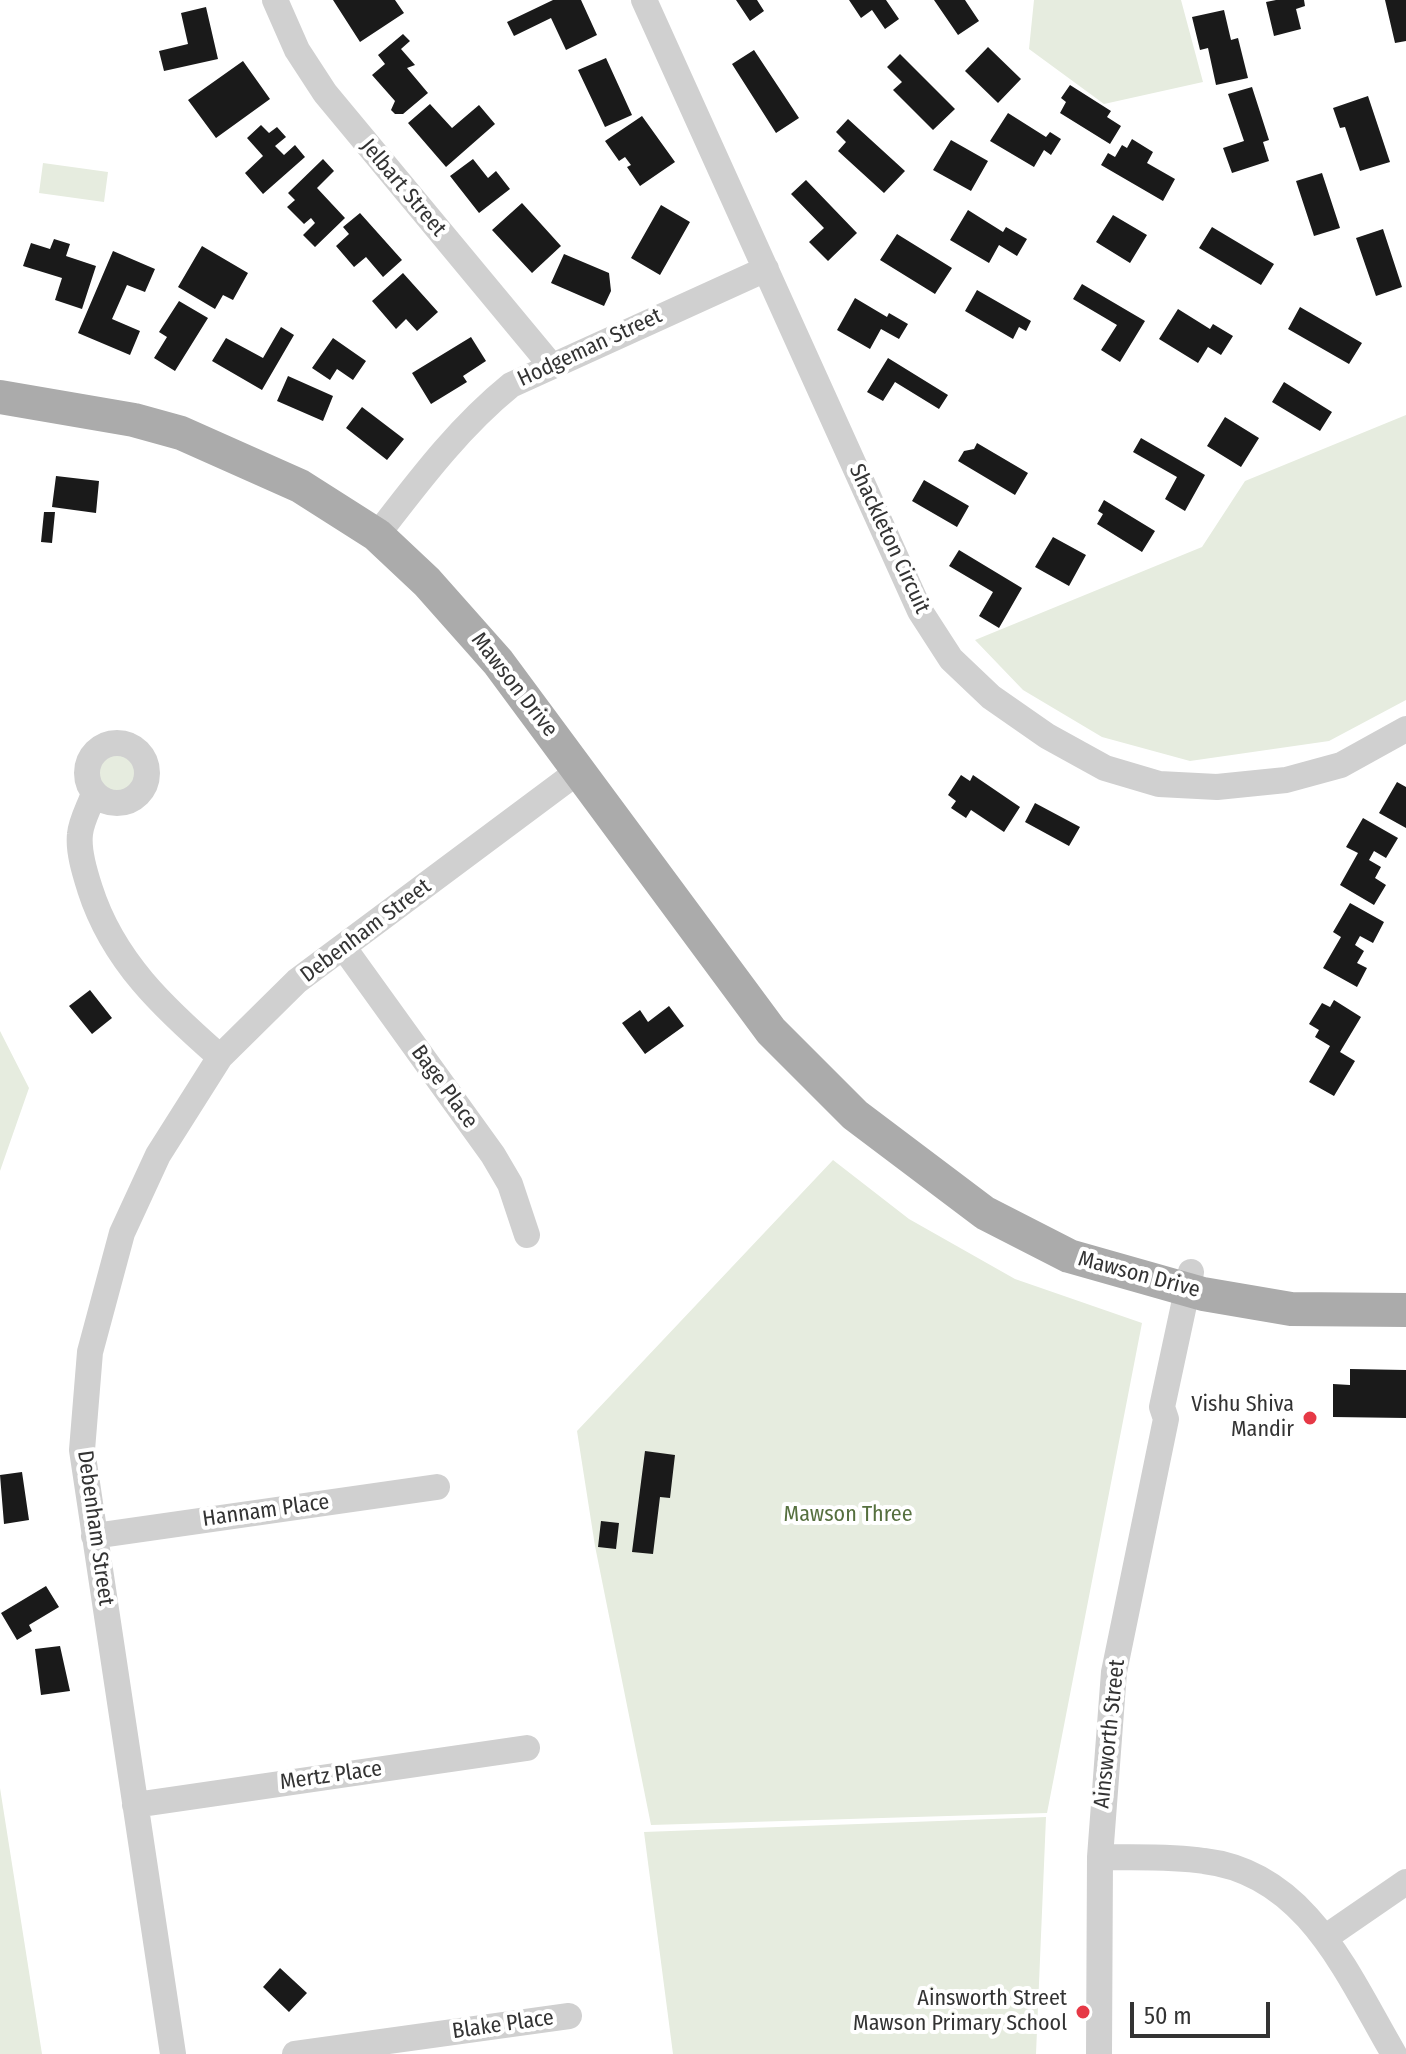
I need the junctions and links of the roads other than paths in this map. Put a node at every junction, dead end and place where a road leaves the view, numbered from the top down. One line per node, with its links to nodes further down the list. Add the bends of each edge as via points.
1 (275, 0): 4 (street, Jelbart Street, via 297,50 325,93)
2 (644, 0): 3 (street, Shackleton Circuit)
3 (766, 269): 4 (street, Hodgeman Street); 7 (street, Shackleton Circuit, via 920,611 951,659 991,697 1105,768 1159,784 1217,787 1286,780 1341,765)
4 (550, 364): 6 (street, Hodgeman Street, via 485,406)
5 (0, 398): 6 (main road, Mawson Drive, via 181,433 300,486)
6 (377, 535): 8 (main road, Mawson Drive, via 498,662)
7 (1406, 729)
8 (580, 770): 10 (street, Debenham Street); 13 (main road, Mawson Drive, via 771,1031 855,1115 985,1213 1032,1239 1095,1265)
9 (94, 793): 11 (street, via 80,834 85,873 100,919 128,966 162,1006)
10 (344, 948): 11 (street, Debenham Street, via 297,981); 12 (street, Bage Place, via 493,1155 510,1184)
11 (220, 1057): 17 (street, Debenham Street, via 158,1155 122,1233 102,1296 90,1352 82,1450)
12 (527, 1235)
13 (1197, 1283): 14 (main road, Mawson Drive); 15 (main road, Mawson Drive, via 1291,1309); 20 (street, Ainsworth Street, via 1175,1411 1166,1419 1114,1672)
14 (1406, 1286)
15 (1406, 1310)
16 (437, 1487): 17 (street, Hannam Place)
17 (94, 1536): 19 (street, Debenham Street)
18 (527, 1748): 19 (street, Mertz Place)
19 (135, 1805): 24 (street, Debenham Street)
20 (1100, 1857): 22 (street, via 1205,1861 1237,1868 1296,1904); 26 (street, Ainsworth Street)
21 (1406, 1882): 22 (street)
22 (1326, 1937): 27 (street)
23 (569, 2016): 25 (street, Blake Place)
24 (173, 2054)
25 (295, 2054)
26 (1099, 2054)
27 (1394, 2054)

